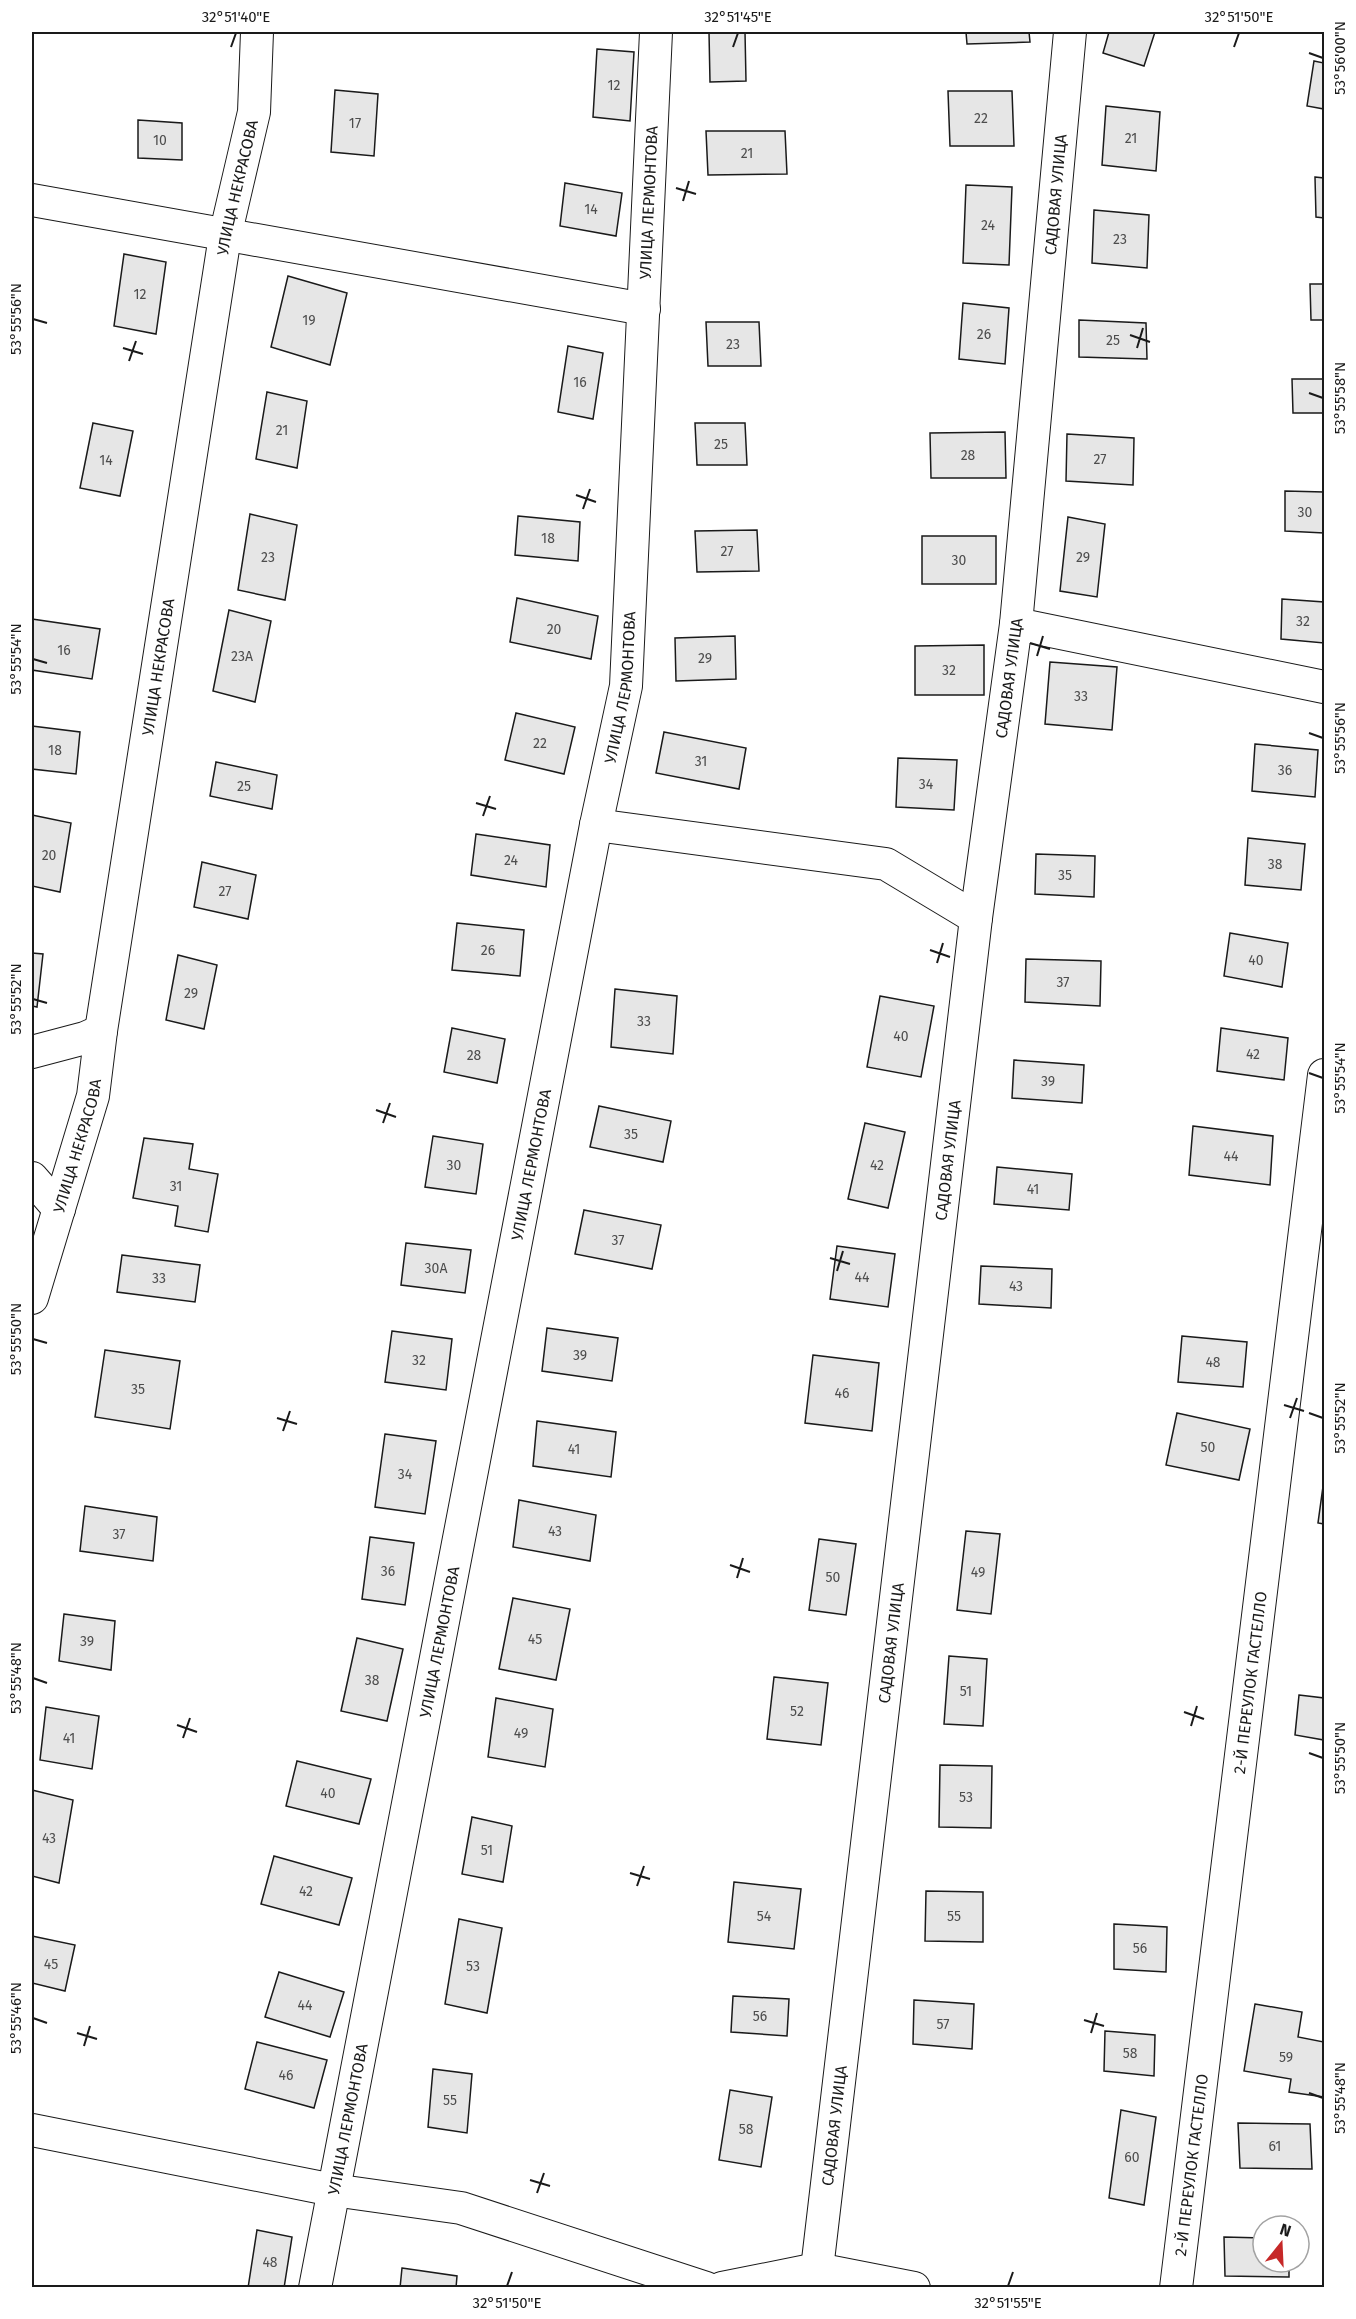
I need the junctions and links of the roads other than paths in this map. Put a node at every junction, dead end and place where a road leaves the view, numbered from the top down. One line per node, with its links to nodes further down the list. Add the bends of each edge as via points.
1 (257, 32): 5 (street, УЛИЦА НЕКРАСОВА, via 254,112)
2 (656, 32): 6 (street, УЛИЦА ЛЕРМОНТОВА)
3 (1070, 32): 7 (street, САДОВАЯ УЛИЦА)
4 (32, 200): 5 (street)
5 (225, 236): 6 (street); 11 (street, УЛИЦА НЕКРАСОВА)
6 (644, 309): 9 (street, УЛИЦА ЛЕРМОНТОВА, via 626,686)
7 (1016, 624): 8 (street); 10 (street, САДОВАЯ УЛИЦА)
8 (1324, 687)
9 (596, 825): 10 (street, via 886,864); 18 (street, УЛИЦА ЛЕРМОНТОВА)
10 (976, 918): 19 (street, САДОВАЯ УЛИЦА)
11 (101, 1031): 12 (street); 15 (street, УЛИЦА НЕКРАСОВА, via 93,1096)
12 (32, 1052)
13 (1324, 1075): 24 (street, 2-Й ПЕРЕУЛОК ГАСТЕЛЛО)
14 (32, 1178): 15 (street)
15 (59, 1209): 16 (street, УЛИЦА НЕКРАСОВА)
16 (32, 1298)
17 (32, 2130): 18 (street)
18 (333, 2190): 20 (street, УЛИЦА ЛЕРМОНТОВА); 21 (street, via 461,2208)
19 (814, 2278): 22 (street); 23 (street)
20 (315, 2288)
21 (706, 2288)
22 (722, 2288)
23 (914, 2288)
24 (1176, 2288)

